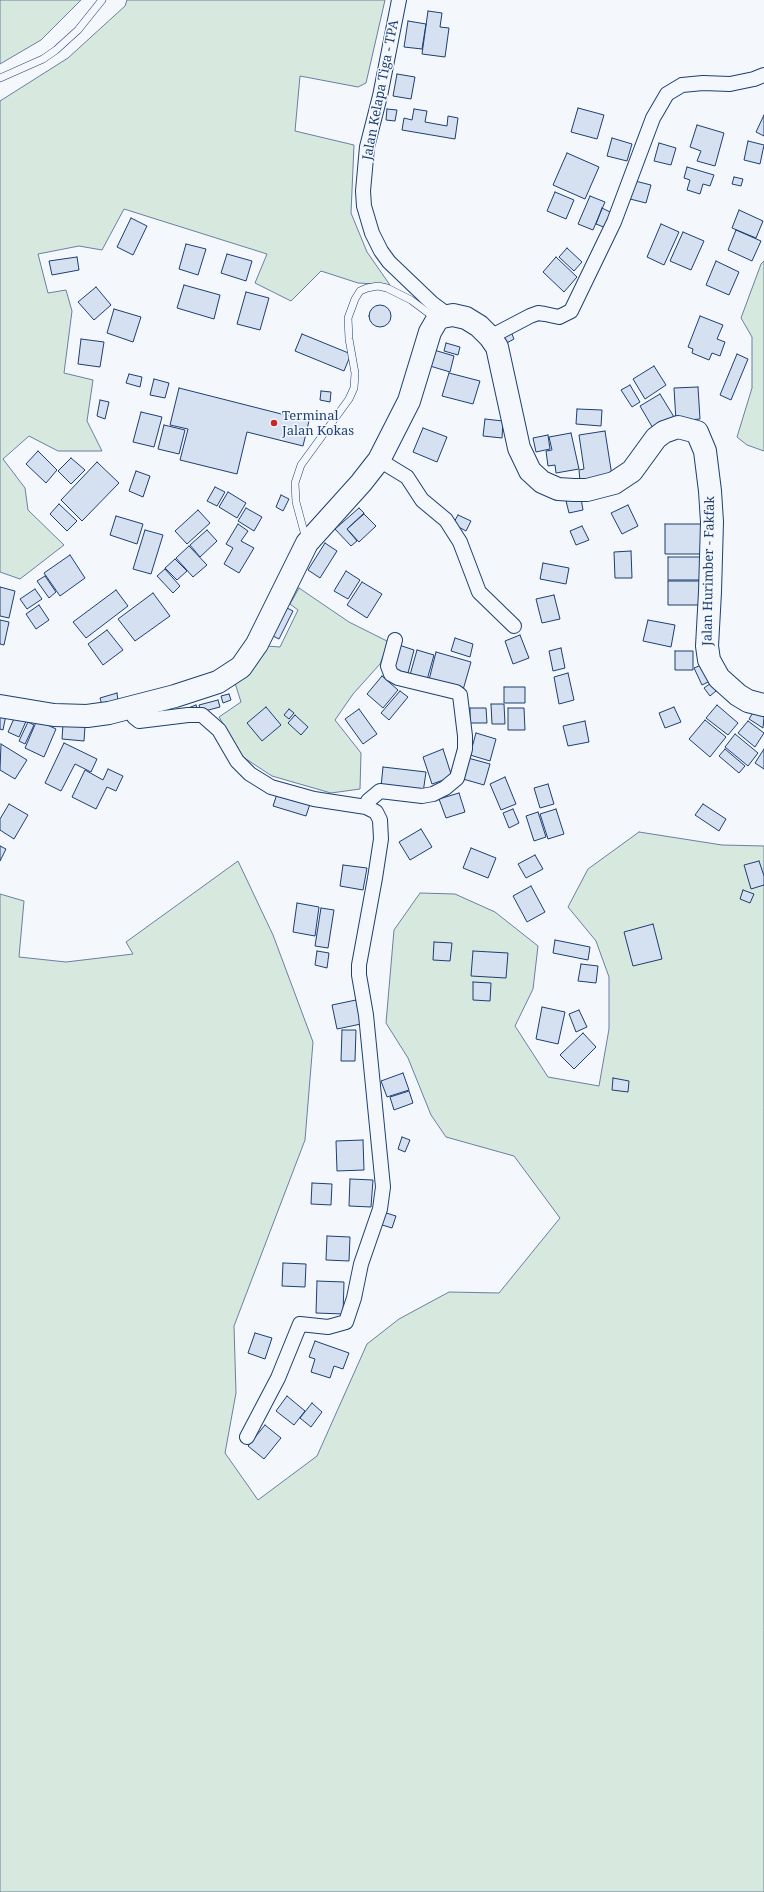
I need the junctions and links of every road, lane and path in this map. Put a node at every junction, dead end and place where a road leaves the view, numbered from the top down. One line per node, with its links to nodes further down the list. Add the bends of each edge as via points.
1 (102, 0): 4 (lane, via 78,30 56,50 43,59)
2 (399, 0): 5 (street, Jalan Kelapa Tiga - TPA, via 368,147 363,191 364,206 372,233 388,262 433,304)
3 (764, 75): 6 (street, via 730,84 682,85 667,94 653,118 614,222 571,311 559,317 538,313)
4 (0, 78)
5 (442, 318): 6 (main road, Jalan Hurimber - Fakfak, via 456,315 472,321); 7 (main road, via 430,332 409,401); 8 (lane, via 387,288 378,286 360,291 355,299 348,318 355,373 354,388 349,399 301,466 296,478 296,502)
6 (490, 337): 11 (main road, Jalan Hurimber - Fakfak, via 500,356 506,397 519,448 530,471 542,482 558,489 574,490 587,490 614,483 632,471 656,438 664,432 678,427 697,432 705,451 712,522 707,646 709,660 719,678 738,695)
7 (379, 460): 8 (main road); 9 (street, via 407,477 424,502 446,520 460,542 479,592)
8 (307, 543): 13 (main road, via 257,644 241,667 218,682)
9 (514, 626)
10 (395, 640): 14 (street, via 388,666 391,674 460,695 465,749 457,778 445,788 422,796 380,791 368,801)
11 (764, 705)
12 (0, 706): 13 (main road, via 87,716)
13 (130, 707): 14 (street, via 134,717 139,721 202,715 219,730 236,761 263,782 314,799)
14 (366, 807): 15 (street, via 376,812 380,820 375,878 359,965 367,1022 383,1187 382,1200 361,1264 346,1322 328,1328 300,1324 278,1378)
15 (247, 1437)

